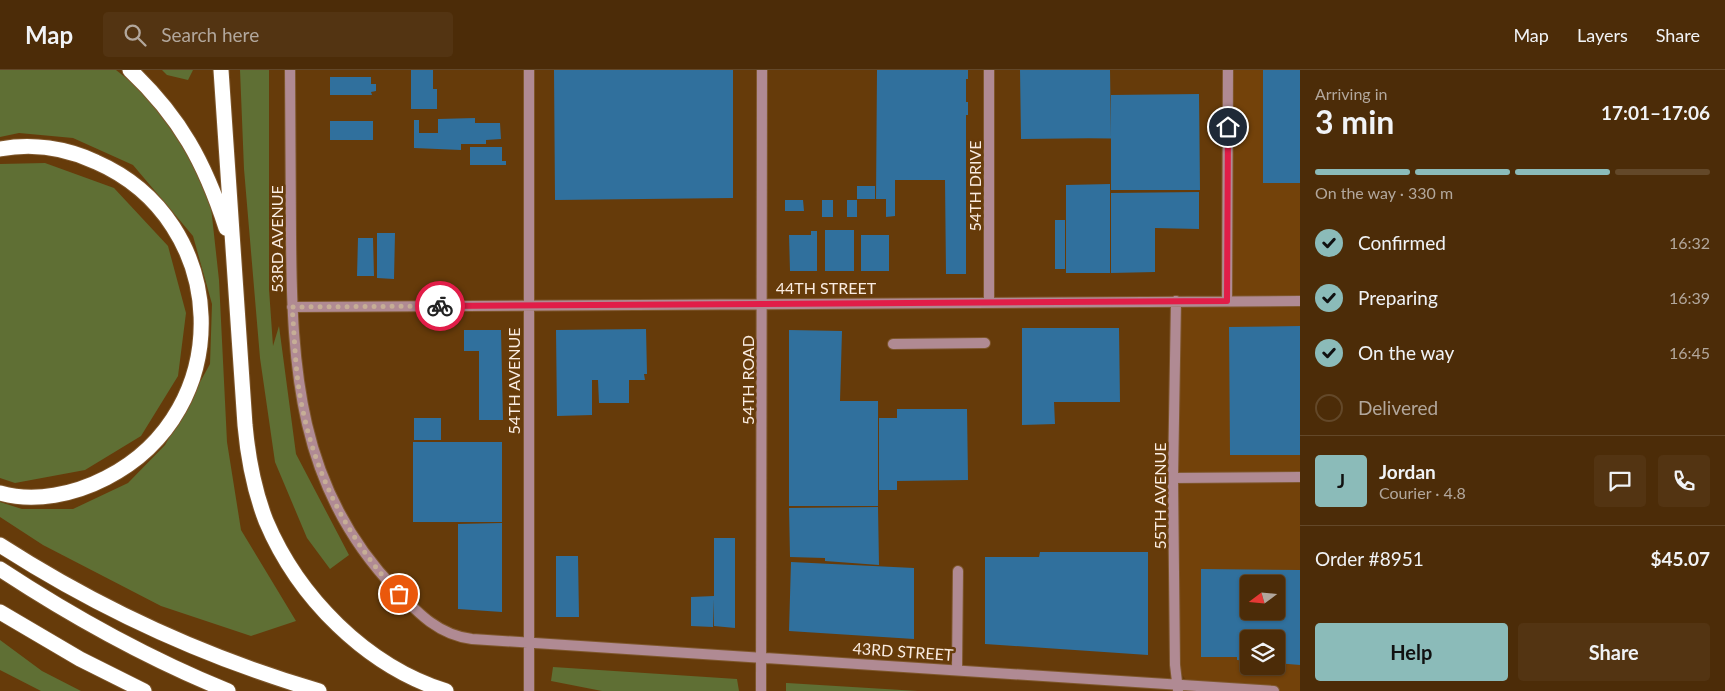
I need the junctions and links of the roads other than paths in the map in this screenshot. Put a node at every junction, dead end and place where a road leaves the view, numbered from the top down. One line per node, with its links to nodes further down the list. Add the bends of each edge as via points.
1 (130, 70): 9 (highway, via 163,102 198,154)
2 (222, 70): 9 (highway)
3 (290, 70): 16 (street, 53RD AVENUE)
4 (529, 70): 15 (street, 54TH AVENUE)
5 (762, 70): 14 (street, 54TH ROAD)
6 (989, 70): 10 (street, 54TH DRIVE)
7 (1228, 70): 12 (street)
8 (0, 149): 21 (highway, via 25,146 68,152 109,167 142,191 170,220 189,255 201,298 202,323 196,368 180,407 140,456 111,476 77,490 41,496)
9 (233, 248): 33 (highway, via 247,448 258,495 277,544 321,607 358,642 410,676)
10 (989, 301): 11 (street, 44TH STREET); 14 (street, 44TH STREET)
11 (1176, 301): 12 (street, 44TH STREET); 20 (street, 55TH AVENUE)
12 (1227, 301): 13 (street, 44TH STREET)
13 (1300, 301)
14 (762, 302): 15 (street, 44TH STREET); 27 (street, 54TH ROAD)
15 (528, 305): 16 (street, 44TH STREET); 26 (street, 54TH AVENUE)
16 (292, 307): 26 (street, 53RD AVENUE, via 301,404 315,456 335,504 369,558 409,604 448,634 472,639)
17 (985, 342): 18 (street)
18 (893, 344)
19 (1300, 477): 20 (street)
20 (1173, 478): 29 (street, 55TH AVENUE)
21 (0, 493)
22 (0, 545): 32 (highway, via 59,581 133,619 246,667)
23 (0, 569): 31 (highway, via 125,645)
24 (958, 571): 28 (street)
25 (0, 612): 30 (highway, via 80,659)
26 (530, 642): 27 (street, 43RD STREET); 34 (street, 54TH AVENUE)
27 (761, 658): 28 (street, 43RD STREET); 35 (street, 54TH ROAD)
28 (957, 669): 29 (street, 43RD STREET)
29 (1178, 688): 36 (street, 43RD STREET)
30 (144, 691)
31 (228, 691)
32 (319, 691)
33 (446, 691)
34 (529, 691)
35 (761, 691)
36 (1274, 691)

